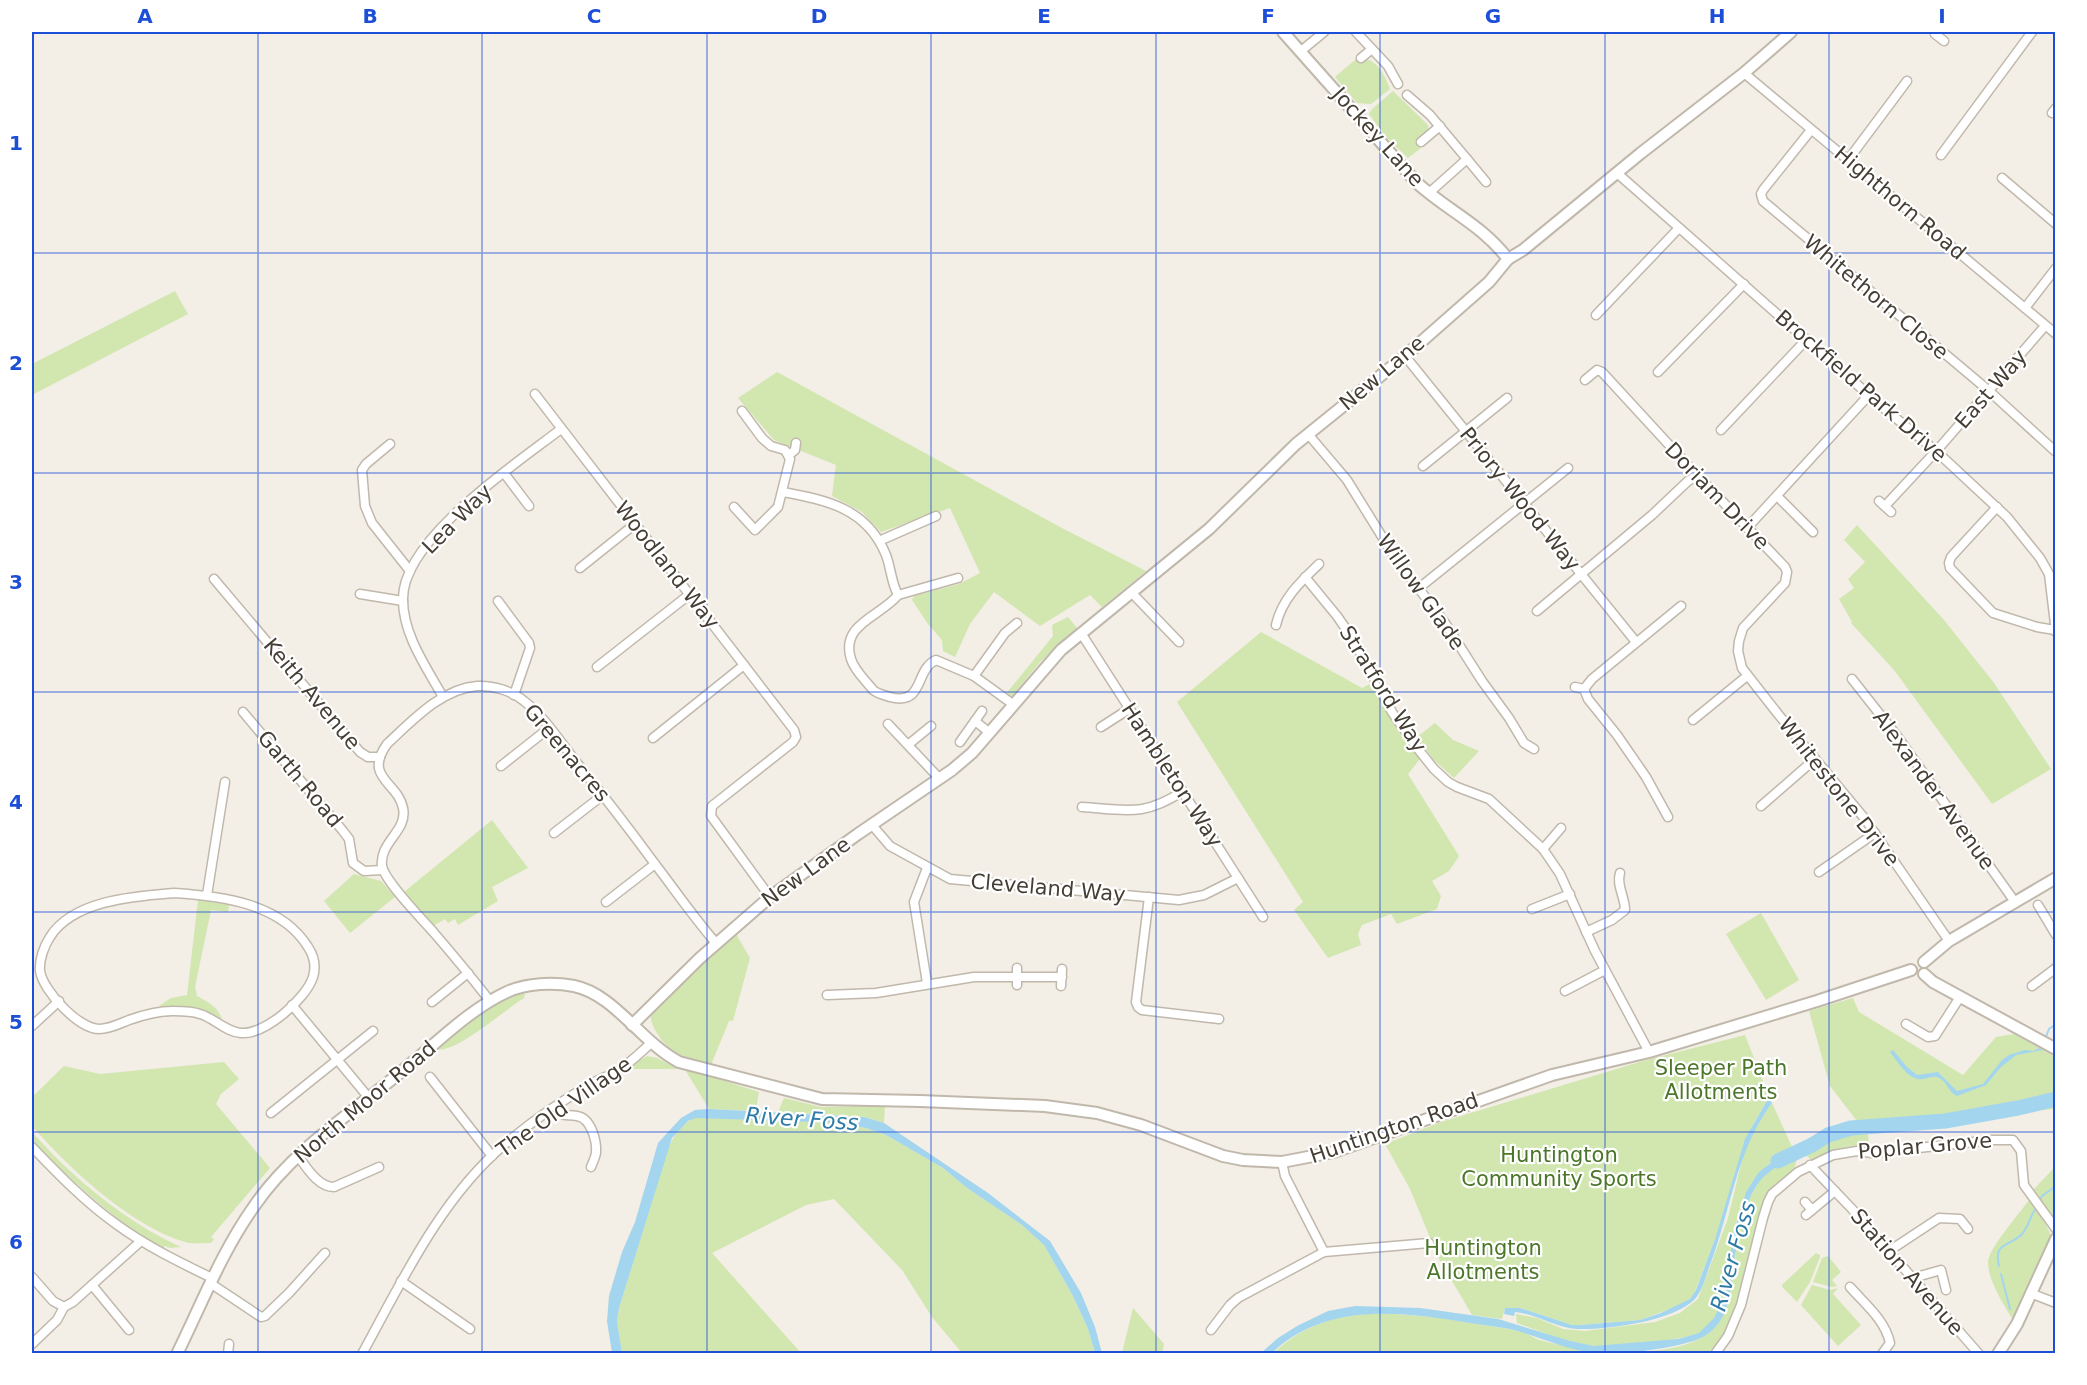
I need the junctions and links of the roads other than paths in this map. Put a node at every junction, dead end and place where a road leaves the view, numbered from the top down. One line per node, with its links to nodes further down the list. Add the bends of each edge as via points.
1 (1283, 32): 7 (street, Jockey Lane)
2 (1324, 32): 7 (street)
3 (1356, 32): 6 (street)
4 (1791, 32): 9 (street, New Lane)
5 (2032, 32): 16 (street)
6 (1372, 49): 8 (street); 11 (street)
7 (1301, 51): 22 (street, Jockey Lane)
8 (1361, 58)
9 (1744, 73): 14 (street, Highthorn Road); 19 (street, New Lane)
10 (1907, 82): 18 (street)
11 (1398, 84)
12 (1407, 95): 13 (street)
13 (1440, 126): 15 (street); 17 (street)
14 (1811, 130): 18 (street, Highthorn Road); 36 (street, Whitethorn Close, via 1763,190 1763,201)
15 (1421, 142)
16 (1941, 155)
17 (1467, 159): 21 (street); 22 (street)
18 (1848, 160): 28 (street, Highthorn Road)
19 (1617, 173): 24 (street, Brockfield Park Drive); 25 (street, New Lane)
20 (2002, 178): 23 (street)
21 (1486, 182)
22 (1429, 193): 25 (street, Jockey Lane, via 1483,231)
23 (2055, 224)
24 (1679, 228): 27 (street, Brockfield Park Drive); 29 (street)
25 (1508, 259): 33 (street, New Lane, via 1489,282)
26 (2055, 268): 28 (street)
27 (1744, 284): 32 (street, Brockfield Park Drive); 34 (street)
28 (2025, 308): 30 (street, Highthorn Road)
29 (1596, 315)
30 (2045, 326): 31 (street, Highthorn Road); 36 (street, East Way)
31 (2055, 334)
32 (1807, 339): 38 (street, Brockfield Park Drive); 42 (street)
33 (1404, 356): 43 (street, Priory Wood Way); 44 (street, New Lane)
34 (1658, 372)
35 (1585, 380): 53 (street, Doriam Drive, via 1597,370 1602,372)
36 (1988, 390): 47 (street, East Way); 48 (street, Whitethorn Close)
37 (535, 394): 41 (street, Woodland Way)
38 (1869, 395): 47 (street, Brockfield Park Drive); 55 (street)
39 (1507, 398): 43 (street)
40 (742, 411): 49 (street, via 762,438)
41 (561, 429): 52 (street, Lea Way); 62 (street, Woodland Way)
42 (1721, 430)
43 (1466, 431): 50 (street); 56 (street, Priory Wood Way)
44 (1308, 434): 73 (street, Willow Glade, via 1347,480 1382,539); 74 (street, New Lane, via 1209,528)
45 (796, 443): 49 (street)
46 (390, 444): 68 (street, via 362,470 365,506 372,523)
47 (1936, 451): 59 (street, East Way); 60 (street, Brockfield Park Drive)
48 (2055, 452)
49 (789, 455): 54 (street)
50 (1423, 466)
51 (1568, 468): 56 (street)
52 (504, 474): 57 (street, Lea Way); 68 (street, Lea Way, via 440,529)
53 (1695, 477): 63 (street, Doriam Drive); 69 (street)
54 (783, 492): 58 (street, via 778,507 754,530); 65 (street, via 837,504 866,524)
55 (1777, 496): 63 (street); 64 (street)
56 (1525, 504): 69 (street, Priory Wood Way); 73 (street)
57 (529, 506)
58 (734, 507)
59 (1885, 507)
60 (1997, 507): 84 (street, Brockfield Park Drive, via 2025,538 2049,574); 84 (street, via 1951,557 1950,568 1998,616)
61 (936, 516): 65 (street)
62 (635, 524): 67 (street); 76 (street, Woodland Way)
63 (1747, 528): 86 (street, Doriam Drive, via 1785,567 1787,578 1743,628)
64 (1813, 532)
65 (879, 541): 77 (street)
66 (1319, 564): 70 (street)
67 (580, 568)
68 (410, 571): 78 (street, Lea Way)
69 (1581, 574): 81 (street); 88 (street, Priory Wood Way)
70 (1305, 577): 83 (street, via 1285,600); 129 (street, Stratford Way, via 1353,639 1397,720 1434,769 1457,787 1489,799)
71 (958, 578): 77 (street)
72 (214, 579): 115 (street, Keith Avenue, via 360,752)
73 (1419, 588): 114 (street, Willow Glade, via 1524,743)
74 (1131, 592): 85 (street, New Lane); 87 (street)
75 (360, 594): 78 (street)
76 (690, 594): 89 (street, Woodland Way); 90 (street)
77 (898, 595): 92 (street, via 854,629 851,637 850,657 873,690 900,699 908,697 936,660)
78 (403, 601): 97 (street, Lea Way, via 412,639)
79 (498, 601): 96 (street, via 530,648)
80 (1681, 606): 88 (street)
81 (1537, 611)
82 (1017, 623): 92 (street, via 1005,633)
83 (1276, 626)
84 (2055, 631)
85 (1080, 633): 98 (street, New Lane); 99 (street, Hambleton Way)
86 (1739, 641): 91 (street, Whitestone Drive, via 1739,661)
87 (1179, 642)
88 (1636, 642): 95 (street)
89 (744, 665): 109 (street, Woodland Way); 110 (street)
90 (597, 667)
91 (1747, 675): 103 (street); 116 (street, Whitestone Drive)
92 (974, 676): 98 (street)
93 (1852, 679): 142 (street, Alexander Avenue)
94 (1575, 687): 95 (street)
95 (1584, 689): 124 (street, via 1646,777)
96 (514, 695): 97 (street, Greenacres, via 477,686); 107 (street, Greenacres, via 525,701)
97 (443, 697): 115 (street, Greenacres, via 387,744)
98 (1014, 705): 108 (street, New Lane)
99 (1129, 709): 106 (street); 120 (street, Hambleton Way)
100 (982, 711): 102 (street)
101 (243, 712): 132 (street, Garth Road, via 349,839 353,863 364,871)
102 (975, 720): 108 (street); 112 (street)
103 (1693, 720)
104 (888, 724): 113 (street)
105 (931, 726): 113 (street)
106 (1101, 727)
107 (549, 728): 117 (street); 121 (street, Greenacres)
108 (990, 733): 118 (street, New Lane, via 972,753)
109 (796, 737): 111 (street); 139 (street, via 710,811)
110 (652, 738)
111 (808, 738)
112 (960, 742)
113 (909, 744): 118 (street)
114 (1534, 750)
115 (380, 757): 132 (street, Keith Avenue, via 381,775 403,806 404,816 383,853)
116 (1815, 759): 122 (street); 128 (street, Whitestone Drive)
117 (501, 766)
118 (939, 778): 125 (street, New Lane)
119 (226, 782): 138 (street)
120 (1183, 791): 123 (street, via 1157,806 1138,811); 135 (street, Hambleton Way)
121 (603, 795): 127 (street); 130 (street, Greenacres)
122 (1761, 806)
123 (1082, 807)
124 (1668, 817)
125 (872, 825): 131 (street, Cleveland Way, via 890,846); 139 (street, New Lane)
126 (1561, 828): 129 (street)
127 (554, 833)
128 (1875, 833): 133 (street); 148 (street, Whitestone Drive)
129 (1543, 849): 137 (street, Stratford Way)
130 (655, 864): 141 (street); 149 (street, Greenacres)
131 (927, 868): 140 (street, Cleveland Way, via 955,879); 157 (street, via 914,902)
132 (383, 870): 154 (street)
133 (1819, 872)
134 (1620, 873): 146 (street, via 1618,883 1625,910)
135 (1238, 878): 140 (street, Cleveland Way, via 1193,898); 145 (street, Hambleton Way)
136 (2055, 878): 142 (street)
137 (1570, 894): 144 (street); 146 (street, Stratford Way)
138 (207, 895): 162 (street, via 174,893 122,899 92,907 68,920 50,936 40,963 42,979); 165 (street, via 262,910 296,930 303,939 315,970 309,986)
139 (770, 897): 149 (street, New Lane)
140 (1149, 897): 166 (street, via 1138,1007)
141 (606, 902)
142 (2015, 902): 148 (street)
143 (2038, 905): 147 (street)
144 (1532, 909)
145 (1263, 917)
146 (1586, 932): 152 (street, Stratford Way)
147 (2055, 934)
148 (1949, 941): 150 (street)
149 (716, 944): 169 (street, New Lane)
150 (1924, 962): 153 (street, via 1917,960); 155 (street)
151 (2055, 968): 158 (street)
152 (1605, 970): 159 (street); 173 (street, Stratford Way)
153 (1911, 970): 155 (street, via 1916,975); 173 (street, Huntington Road)
154 (468, 973): 163 (street); 164 (street)
155 (1924, 974): 161 (street)
156 (1062, 977): 157 (street, via 974,977)
157 (927, 983): 160 (street, via 876,993)
158 (2032, 986)
159 (1565, 991)
160 (827, 995)
161 (1960, 997): 167 (street, via 1935,1036 1928,1037); 172 (street)
162 (58, 1001): 165 (street, via 80,1022 96,1029 152,1013 190,1011 242,1033 260,1029); 168 (street)
163 (490, 1001): 169 (street, North Moor Road, via 531,985 574,986 600,995); 176 (street, North Moor Road)
164 (432, 1002)
165 (292, 1005): 174 (street)
166 (1218, 1019)
167 (1906, 1024)
168 (32, 1026)
169 (632, 1026): 171 (street, Huntington Road)
170 (373, 1031): 174 (street)
171 (651, 1043): 177 (street, The Old Village, via 622,1067); 182 (street, Huntington Road, via 679,1062 810,1097 834,1101 1045,1106 1089,1112 1141,1125 1223,1156)
172 (2055, 1049)
173 (1649, 1052): 182 (street, Huntington Road, via 1552,1075 1334,1152)
174 (337, 1059): 176 (street); 178 (street)
175 (430, 1077): 181 (street)
176 (369, 1098): 180 (street, North Moor Road)
177 (555, 1109): 181 (street, The Old Village); 185 (street, via 561,1115 583,1118 590,1128 596,1142)
178 (271, 1113)
179 (32, 1147): 191 (street, via 94,1207)
180 (298, 1156): 184 (street, via 328,1187); 198 (street, North Moor Road, via 256,1203)
181 (492, 1156): 199 (street, The Old Village, via 446,1211)
182 (1282, 1162): 194 (street, via 1285,1176)
183 (1810, 1165): 186 (street, Station Avenue); 189 (street, Poplar Grove, via 1833,1155 1857,1151 1872,1153 2013,1140 2021,1151 2024,1185); 212 (street, via 1784,1182 1768,1202 1741,1305 1728,1336)
184 (379, 1167)
185 (591, 1167)
186 (1835, 1191): 187 (street, Station Avenue, via 1809,1213); 193 (street, Station Avenue)
187 (1805, 1202)
188 (1968, 1229): 193 (street, via 1959,1219 1939,1218)
189 (2055, 1229)
190 (2055, 1239): 203 (street)
191 (141, 1241): 198 (street); 200 (street)
192 (1429, 1243): 194 (street)
193 (1889, 1251): 197 (street, Station Avenue)
194 (1324, 1252): 208 (street, via 1238,1298)
195 (325, 1253): 198 (street, via 266,1316 261,1317)
196 (32, 1278): 205 (street)
197 (1913, 1278): 202 (street, via 1941,1270); 214 (street, Station Avenue)
198 (211, 1281): 210 (street, North Moor Road)
199 (401, 1281): 206 (street); 211 (street, The Old Village)
200 (92, 1285): 205 (street); 207 (street)
201 (1850, 1287): 213 (street, via 1888,1332 1890,1343)
202 (1946, 1290)
203 (2030, 1293): 204 (street); 215 (street, via 2017,1324)
204 (2055, 1303)
205 (64, 1307): 209 (street, via 57,1320)
206 (470, 1329)
207 (129, 1330)
208 (1211, 1330)
209 (32, 1344)
210 (177, 1353)
211 (362, 1353)
212 (1715, 1353)
213 (1882, 1353)
214 (1979, 1353)
215 (1998, 1353)

